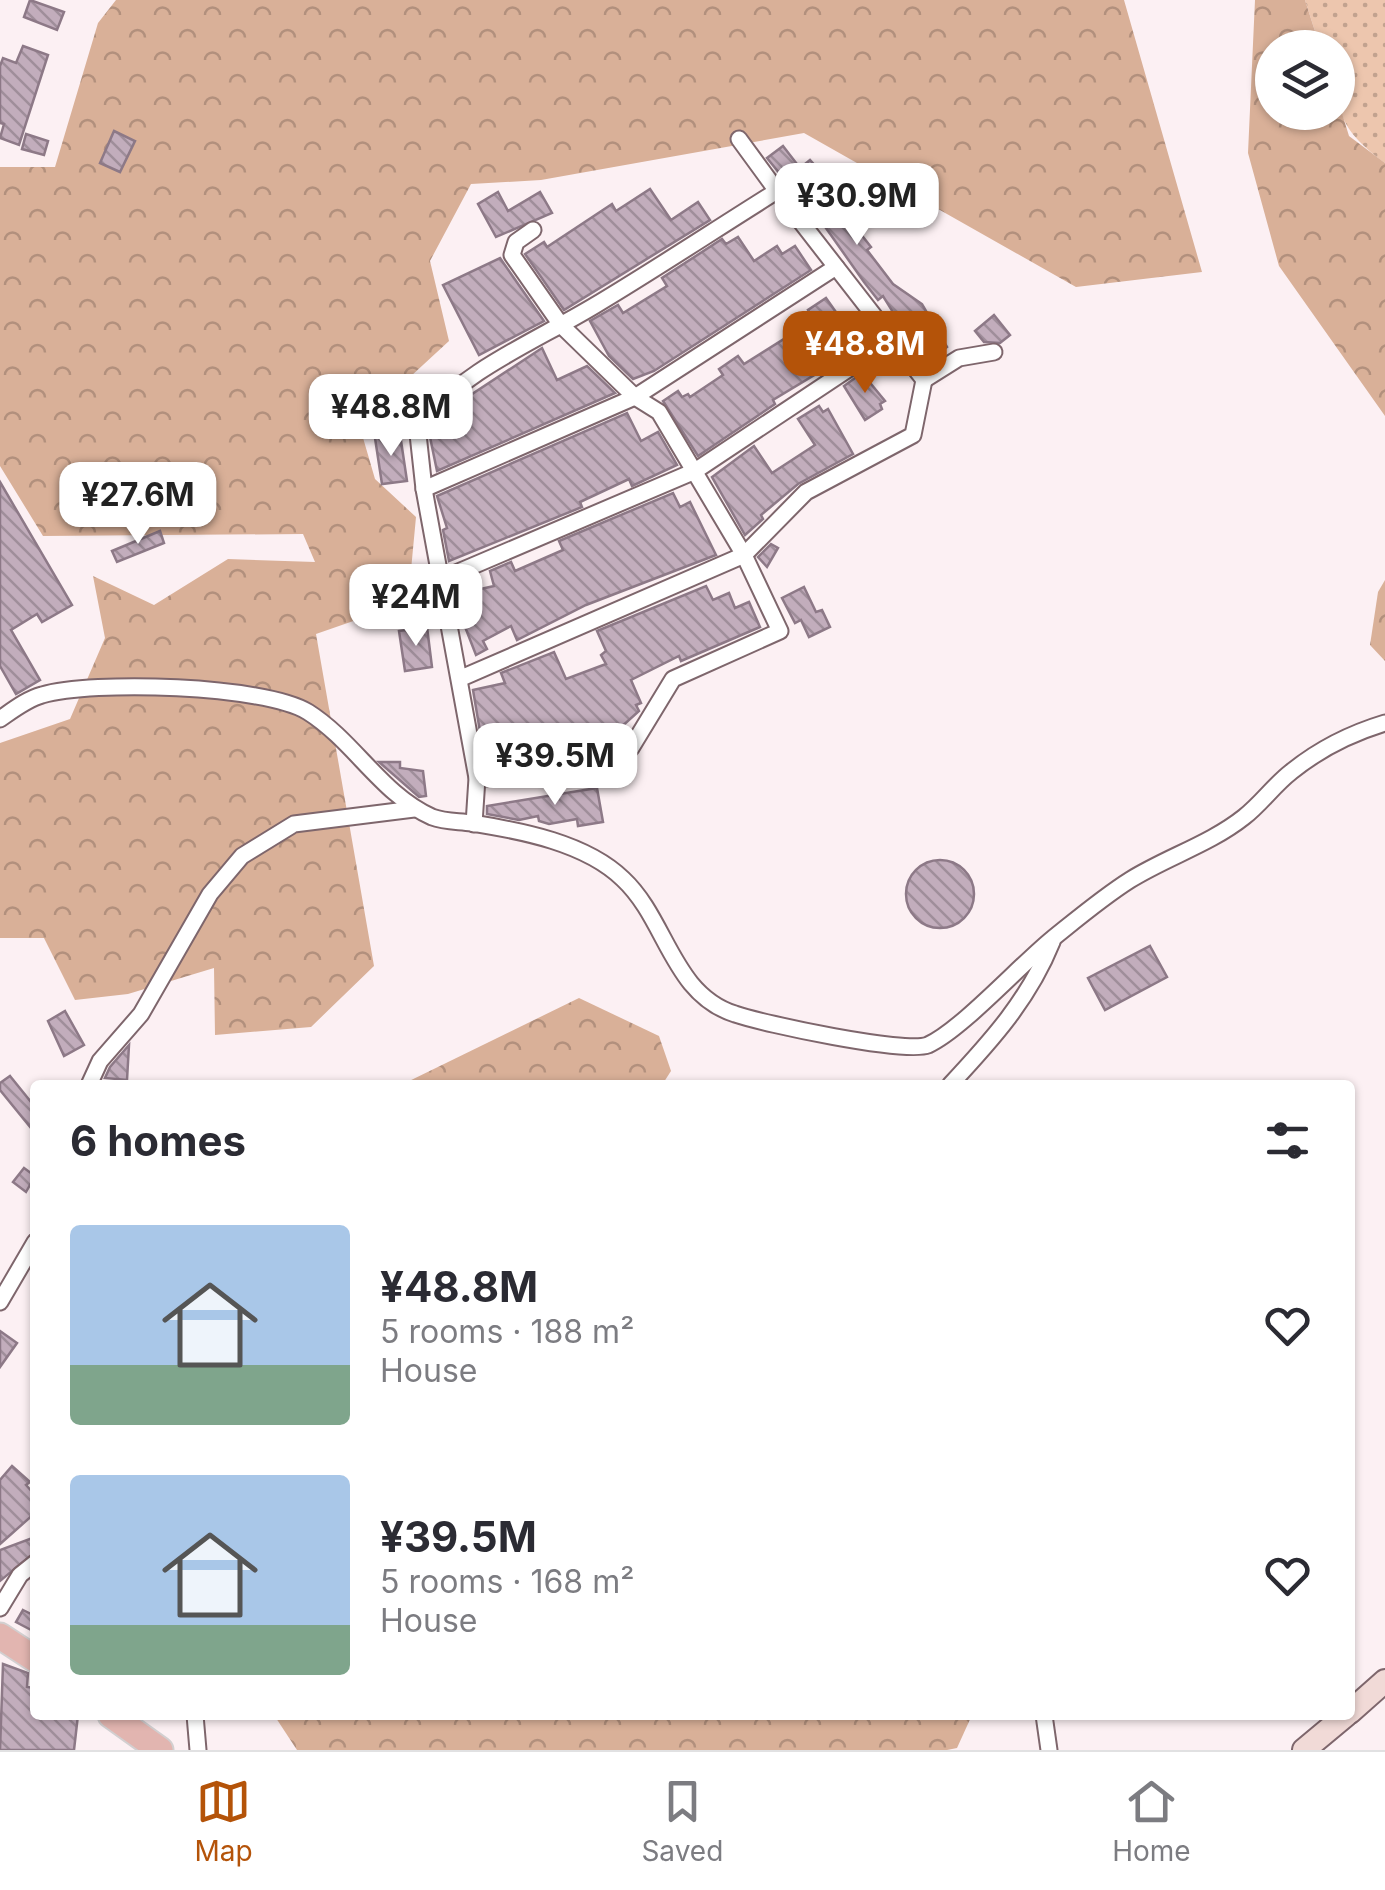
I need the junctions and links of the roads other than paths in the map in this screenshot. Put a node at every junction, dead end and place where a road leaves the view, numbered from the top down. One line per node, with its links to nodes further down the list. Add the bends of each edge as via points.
1 (739, 140): 2 (street)
2 (776, 190): 4 (street); 5 (street)
3 (533, 230): 5 (street, via 516,242 512,255)
4 (836, 266): 6 (street); 9 (street)
5 (561, 325): 9 (street); 11 (street, via 445,392 417,425)
6 (892, 340): 8 (street); 10 (street)
7 (994, 352): 8 (street, via 959,358)
8 (924, 380): 12 (street, via 913,435 806,492)
9 (635, 397): 10 (street, via 660,412); 11 (street)
10 (695, 471): 12 (street); 13 (street)
11 (424, 488): 13 (street)
12 (744, 555): 14 (street); 17 (street, via 780,631 672,679 608,777)
13 (442, 579): 14 (street)
14 (459, 678): 17 (street)
15 (0, 719): 18 (street, via 38,696 81,687 272,699 334,731)
16 (1385, 723): 20 (street, via 1317,754 1245,816 1128,881)
17 (476, 778): 19 (street)
18 (414, 809): 19 (street); 21 (street, via 294,824 242,856 210,894 141,1014)
19 (474, 824): 20 (street, via 582,851 623,879 652,916 677,968 706,999 779,1025 924,1047 957,1026)
20 (1053, 938): 22 (street, via 1015,1012)
21 (91, 1080)
22 (954, 1080)
23 (30, 1251): 24 (street)
24 (0, 1302)
25 (30, 1567): 26 (street)
26 (0, 1608)
27 (0, 1636): 28 (main road)
28 (30, 1657)
29 (1385, 1681): 30 (street)
30 (1355, 1707)
31 (119, 1720): 35 (main road)
32 (195, 1720): 36 (street)
33 (1045, 1720): 37 (street)
34 (1340, 1720): 38 (street)
35 (160, 1750)
36 (198, 1750)
37 (1049, 1750)
38 (1304, 1750)

